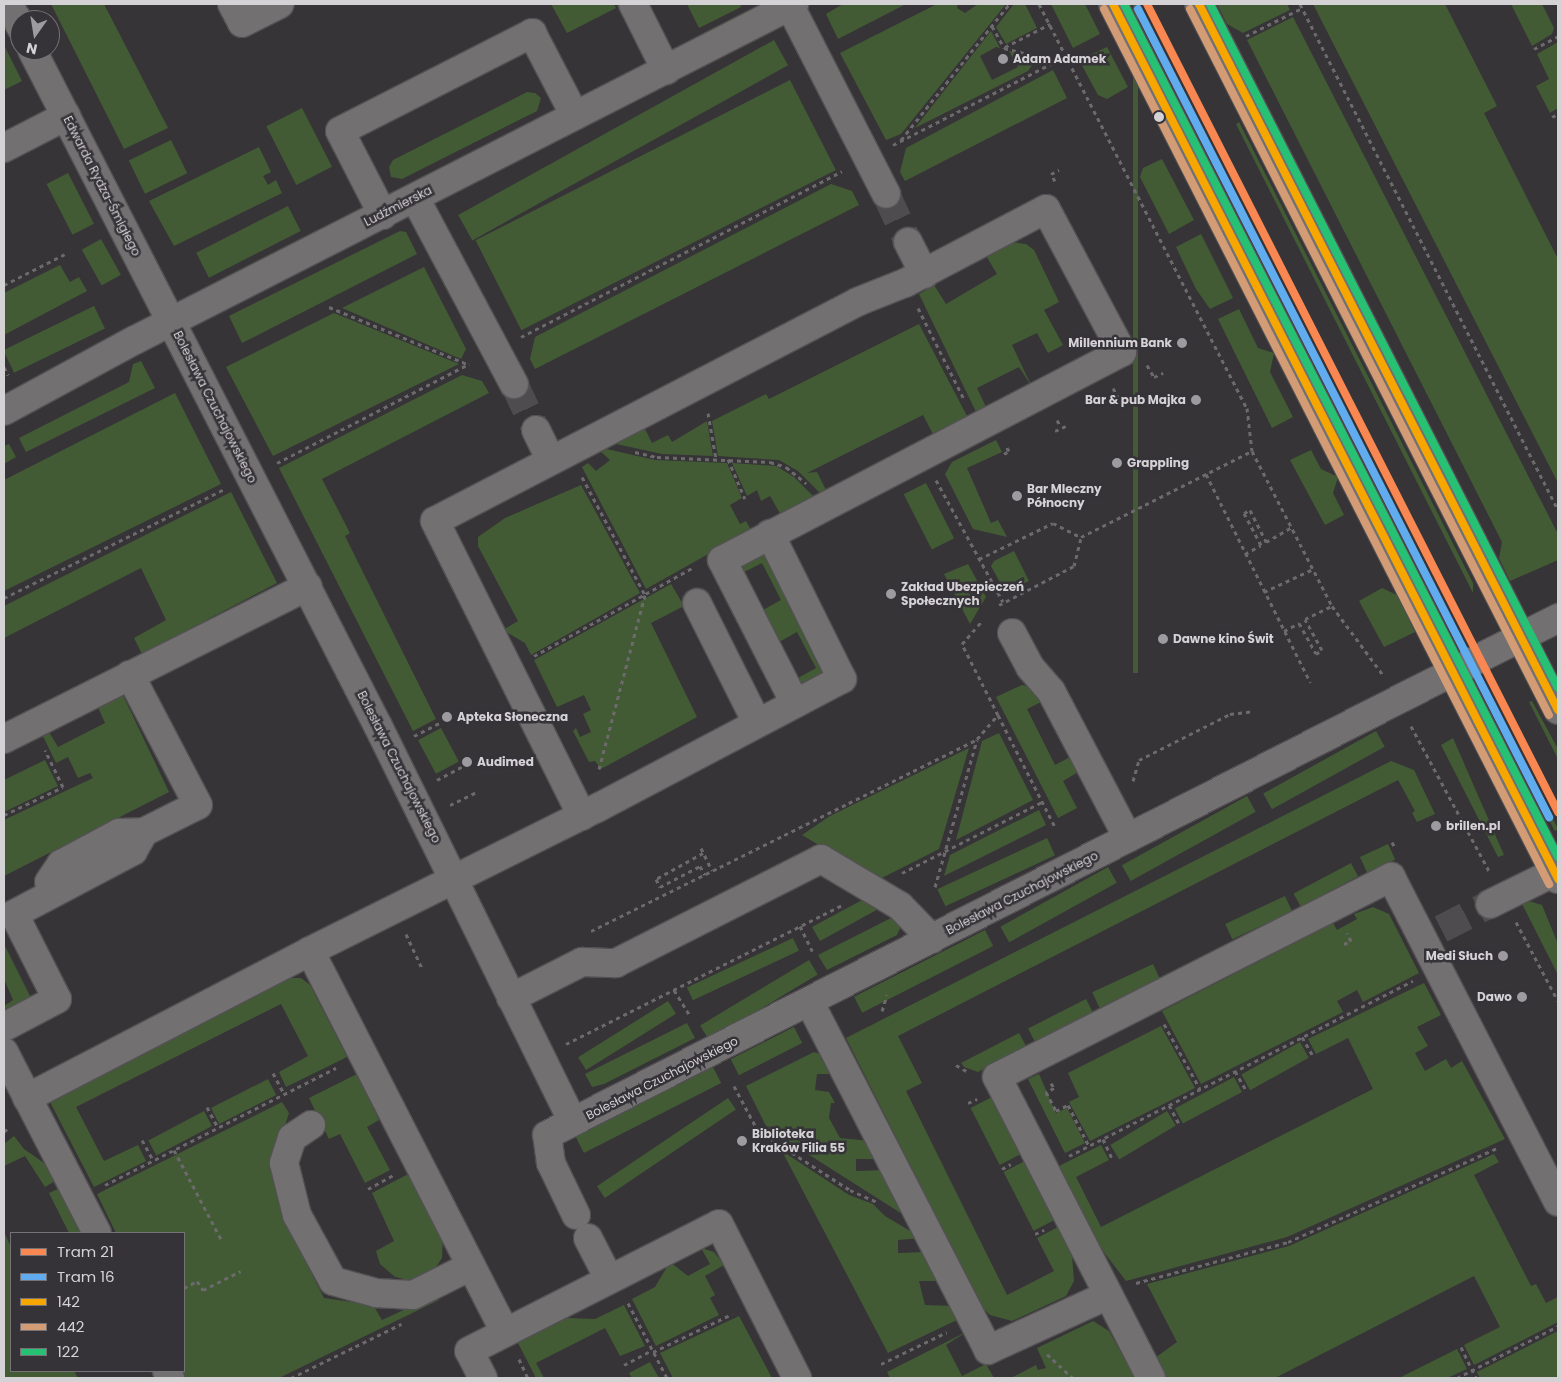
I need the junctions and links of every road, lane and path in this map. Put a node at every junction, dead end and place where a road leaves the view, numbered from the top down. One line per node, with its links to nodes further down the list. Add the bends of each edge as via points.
1 (232, 4): 2 (street, via 242,23)
2 (280, 4)
3 (634, 4): 20 (street)
4 (1010, 4): 12 (path)
5 (1039, 4): 11 (path)
6 (1113, 4): 91 (main road)
7 (1199, 4): 89 (main road)
8 (1300, 4): 10 (path)
9 (792, 5): 20 (street, Ludźmierska); 29 (street)
10 (1302, 8): 14 (path); 71 (path)
11 (1050, 24): 15 (path); 17 (path)
12 (992, 26): 15 (path); 25 (path)
13 (1558, 36): 16 (path)
14 (1245, 37)
15 (1003, 48): 19 (path)
16 (1534, 49)
17 (1066, 56): 19 (path); 59 (path, via 1247,408)
18 (37, 60): 22 (street, Edwarda Rydza-Śmigłego)
19 (1058, 61): 25 (path)
20 (666, 70): 23 (street, Ludźmierska)
21 (1558, 114): 24 (path)
22 (66, 116): 27 (street); 38 (street, Edwarda Rydza-Śmigłego)
23 (575, 116): 30 (street, Ludźmierska); 31 (street, via 532,33 340,131)
24 (1552, 117)
25 (899, 142): 26 (path)
26 (891, 146)
27 (4, 148)
28 (851, 167): 39 (path)
29 (886, 194)
30 (415, 198): 31 (street, Ludźmierska); 46 (street)
31 (383, 214): 38 (street, Ludźmierska)
32 (908, 242): 34 (street)
33 (64, 254): 35 (path)
34 (924, 274): 61 (street, via 857,302); 73 (street, via 1046,209 1122,352)
35 (4, 285)
36 (917, 305): 52 (path)
37 (329, 307): 41 (path)
38 (170, 322): 53 (street, Ludźmierska); 79 (street, Bolesława Czuchajowskiego)
39 (516, 340)
40 (473, 362): 41 (path)
41 (468, 364): 64 (path)
42 (4, 367): 45 (path)
43 (1149, 370): 44 (path, via 1154,377)
44 (1163, 373)
45 (9, 378)
46 (514, 384)
47 (1113, 388): 49 (path)
48 (1125, 396): 49 (path)
49 (1118, 397): 50 (path)
50 (1113, 402)
51 (706, 406): 62 (path)
52 (968, 408)
53 (4, 411)
54 (1068, 425): 56 (path)
55 (536, 430): 61 (street)
56 (1055, 431)
57 (1008, 449): 60 (path)
58 (631, 451): 62 (path, via 657,457)
59 (1252, 451): 66 (path); 72 (path)
60 (1004, 454)
61 (550, 459): 114 (street, via 434,521)
62 (716, 459): 63 (path)
63 (728, 460): 69 (path, via 777,463 795,473); 70 (path)
64 (273, 465)
65 (578, 469): 81 (path)
66 (1206, 474): 74 (path); 75 (path)
67 (933, 476): 76 (path)
68 (231, 486): 82 (path)
69 (813, 490)
70 (745, 499)
71 (1558, 510)
72 (1292, 527): 75 (path, via 1266,542 1250,510 1244,513 1261,545); 78 (path)
73 (770, 534): 77 (street); 95 (street, via 842,679)
74 (1081, 537): 76 (path, via 1053,522); 76 (path, via 1074,566 1003,602)
75 (1245, 554): 80 (path)
76 (979, 559)
77 (722, 560): 81 (path, via 692,568); 95 (street)
78 (1313, 569): 80 (path); 84 (path)
79 (308, 586): 92 (street); 125 (street, Bolesława Czuchajowskiego)
80 (1264, 592): 87 (path)
81 (645, 595): 90 (path); 107 (path)
82 (4, 598)
83 (697, 603): 101 (street)
84 (1332, 606): 87 (path, via 1305,619 1322,650 1316,654 1300,623); 93 (path)
85 (1558, 618): 89 (street, Bolesława Czuchajowskiego)
86 (981, 622): 98 (path, via 962,644)
87 (1284, 631): 94 (path)
88 (1012, 633): 117 (street, via 1030,667 1051,691)
89 (1521, 637): 91 (street, Bolesława Czuchajowskiego); 96 (main road)
90 (529, 659)
91 (1454, 672): 117 (street, Bolesława Czuchajowskiego); 123 (main road)
92 (130, 675): 103 (street); 116 (street, via 198,805)
93 (1386, 680)
94 (1310, 682)
95 (795, 703): 101 (street)
96 (1558, 710)
97 (1253, 711): 109 (path, via 1230,714 1139,760)
98 (998, 715): 104 (path); 111 (path)
99 (1408, 720): 129 (path)
100 (441, 722): 102 (path)
101 (757, 724): 114 (street)
102 (412, 737)
103 (4, 739)
104 (977, 739): 119 (path); 121 (path)
105 (43, 747): 113 (path, via 63,787)
106 (463, 766): 108 (path)
107 (598, 770)
108 (435, 781)
109 (1131, 787)
110 (477, 792): 112 (path)
111 (1042, 802): 115 (path); 119 (path)
112 (447, 807)
113 (4, 815)
114 (582, 816): 125 (street)
115 (1055, 827)
116 (144, 832): 126 (street, via 119,833 61,864); 146 (street, via 132,851 14,914 57,999)
117 (1128, 838): 133 (street, Bolesława Czuchajowskiego)
118 (701, 848): 120 (path)
119 (946, 849): 124 (path); 127 (path)
120 (703, 853): 121 (path); 122 (path, via 656,879 660,887 700,866)
121 (712, 871): 122 (path)
122 (705, 874): 132 (path)
123 (1557, 875): 129 (street)
124 (897, 876)
125 (453, 880): 134 (street); 139 (street, Bolesława Czuchajowskiego)
126 (49, 882)
127 (934, 887)
128 (849, 901): 130 (path)
129 (1497, 901): 141 (path)
130 (800, 926): 135 (path); 138 (path)
131 (404, 928): 136 (path)
132 (582, 936)
133 (932, 939): 139 (street, via 900,906 821,859 616,964 582,962); 142 (street, Bolesława Czuchajowskiego)
134 (310, 951): 150 (street); 159 (street)
135 (812, 951)
136 (422, 968)
137 (1416, 979): 147 (path)
138 (674, 990): 144 (path); 148 (path)
139 (511, 998): 162 (street, Bolesława Czuchajowskiego)
140 (886, 1000): 143 (path)
141 (1558, 1001)
142 (810, 1003): 162 (street, Bolesława Czuchajowskiego); 187 (street, via 988,1350)
143 (882, 1011)
144 (689, 1014)
145 (1160, 1017): 156 (path)
146 (4, 1027)
147 (1302, 1037): 151 (path); 152 (path)
148 (565, 1044)
149 (4, 1052): 159 (street)
150 (364, 1054): 158 (path); 183 (street)
151 (1313, 1056)
152 (1235, 1071): 156 (path); 157 (path)
153 (273, 1073): 158 (path)
154 (734, 1086): 178 (path, via 758,1130)
155 (1054, 1088): 170 (path, via 1046,1092 1056,1111 1068,1105)
156 (1200, 1089): 160 (path)
157 (1246, 1090)
158 (284, 1094): 166 (path)
159 (27, 1098): 179 (street)
160 (1169, 1105): 163 (path); 168 (path)
161 (207, 1107): 166 (path)
162 (573, 1122): 186 (street, via 547,1135 552,1163 582,1227)
163 (1179, 1124)
164 (10, 1125): 167 (path)
165 (311, 1125): 183 (street, via 292,1138 284,1163 297,1215 333,1281 376,1293 413,1295)
166 (218, 1128): 172 (path)
167 (4, 1132)
168 (1103, 1139): 170 (path); 174 (path)
169 (142, 1140): 175 (path)
170 (1089, 1146): 173 (path)
171 (1501, 1146): 187 (path, via 1288,1242)
172 (174, 1150): 175 (path); 182 (path)
173 (1067, 1157)
174 (1112, 1158)
175 (153, 1160): 179 (path)
176 (403, 1171): 177 (path)
177 (368, 1188)
178 (850, 1190)
179 (79, 1198): 181 (street)
180 (1558, 1202): 187 (street, via 1432,934 1391,877 997,1078)
181 (96, 1232)
182 (222, 1240)
183 (471, 1266): 192 (street)
184 (241, 1271): 185 (path, via 203,1290 197,1281)
185 (185, 1287)
186 (617, 1287): 192 (street); 195 (path); 202 (street, via 719,1224)
187 (1117, 1290): 204 (street)
188 (742, 1309): 195 (path)
189 (404, 1323): 199 (path)
190 (1558, 1326): 198 (path)
191 (957, 1328): 196 (path)
192 (504, 1330): 200 (street, via 469,1350)
193 (1461, 1347): 198 (path)
194 (1042, 1350): 203 (path)
195 (653, 1351): 197 (path); 201 (path)
196 (881, 1364)
197 (624, 1365)
198 (1473, 1370): 205 (path); 206 (path)
199 (292, 1378)
200 (483, 1378)
201 (667, 1378)
202 (797, 1378)
203 (1073, 1378)
204 (1151, 1378)
205 (1457, 1378)
206 (1476, 1378)

